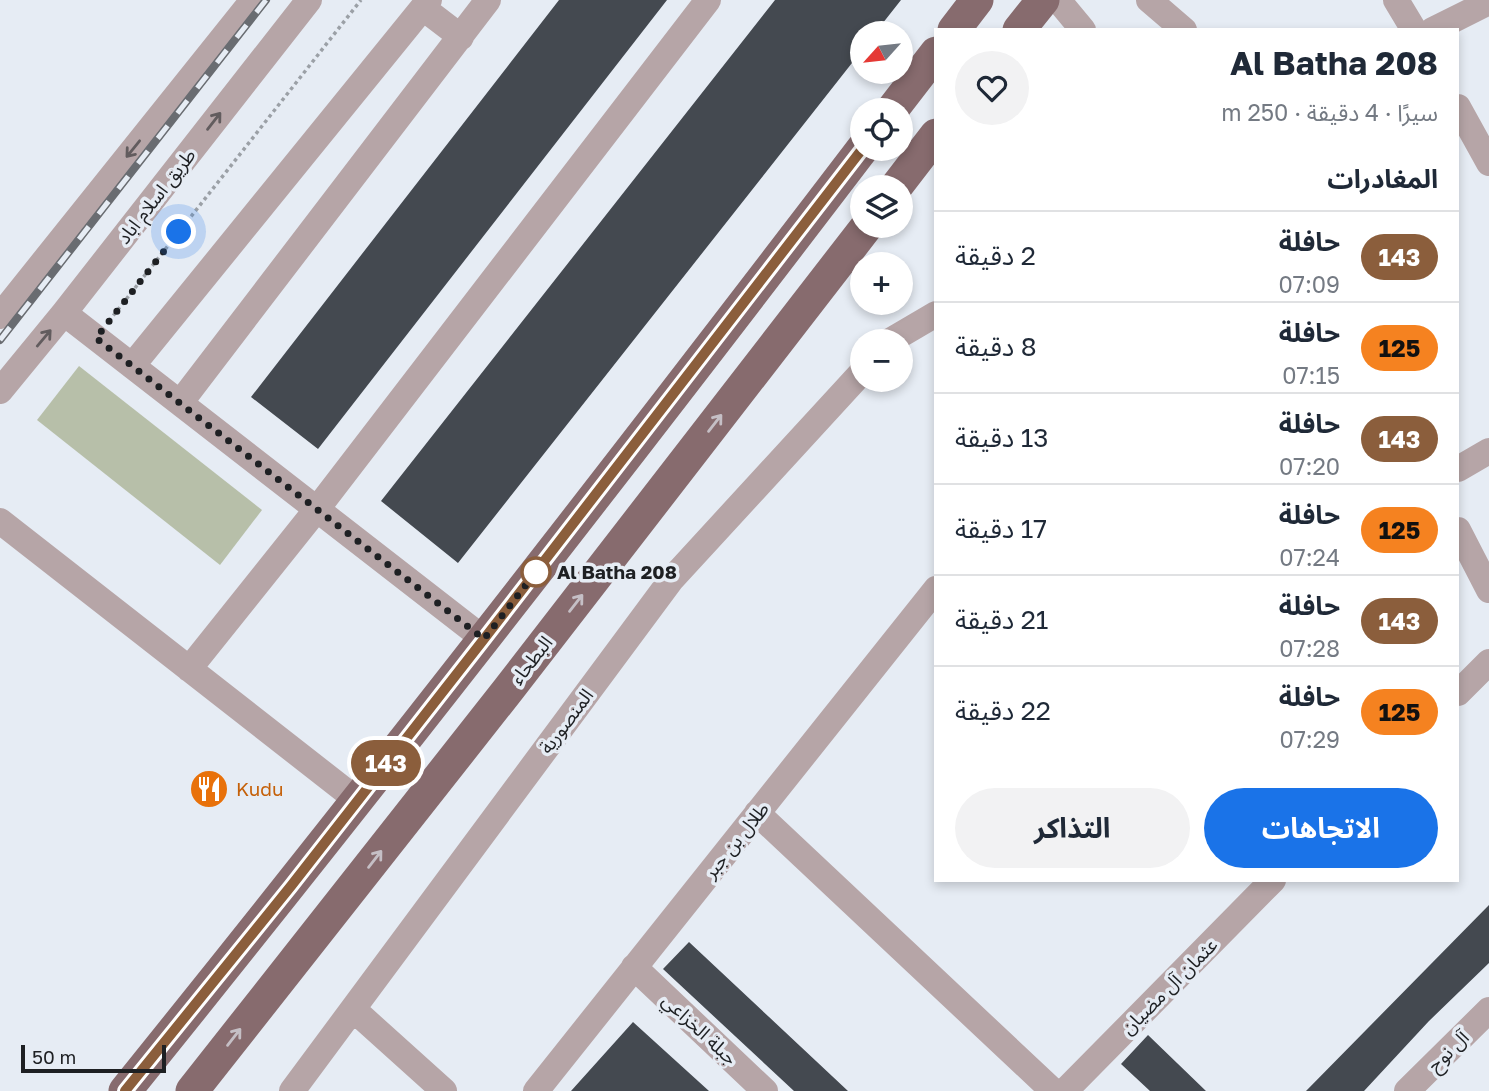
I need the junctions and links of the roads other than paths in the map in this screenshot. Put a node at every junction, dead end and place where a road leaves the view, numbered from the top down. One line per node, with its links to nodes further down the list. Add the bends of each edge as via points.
1 (309, 0): 29 (street, طريق اسلام اباد, one-way to 1)
2 (488, 0): 18 (street)
3 (708, 0): 39 (street)
4 (977, 0): 12 (main road)
5 (1043, 0): 13 (main road)
6 (1058, 0): 14 (street)
7 (1149, 0): 15 (street)
8 (1396, 0): 16 (street)
9 (249, 1): 31 (street, one-way to 31)
10 (1489, 2): 17 (street)
11 (426, 4): 18 (street); 33 (street)
12 (956, 28)
13 (1021, 28)
14 (1081, 28)
15 (1182, 28)
16 (1413, 28)
17 (1437, 28)
18 (461, 37): 36 (street)
19 (934, 62): 20 (main road)
20 (902, 98)
21 (1459, 109): 25 (street)
22 (934, 138): 27 (main road)
23 (913, 148): 26 (main road, via 913,162)
24 (853, 161): 44 (main road)
25 (1489, 163)
26 (905, 175)
27 (906, 175)
28 (858, 238): 56 (main road, البطحاء, one-way to 28)
29 (64, 313): 33 (street); 35 (street, طريق اسلام اباد, one-way to 29)
30 (934, 315): 32 (street)
31 (0, 316)
32 (910, 329)
33 (132, 366): 36 (street)
34 (850, 385): 52 (street, المنصورية, via 671,580)
35 (0, 391)
36 (180, 403): 39 (street)
37 (1489, 451): 38 (street)
38 (1459, 468)
39 (317, 509): 44 (street); 46 (street)
40 (0, 521): 46 (street)
41 (1459, 532): 42 (street)
42 (1489, 590)
43 (934, 592): 49 (street, طلال بن جبر)
44 (484, 639): 48 (main road)
45 (1489, 662): 47 (street)
46 (189, 669): 48 (street)
47 (1459, 690)
48 (357, 800): 55 (main road)
49 (757, 813): 51 (street, طلال بن جبر); 60 (street)
50 (1271, 882): 61 (street, عثمان آل مضيان)
51 (634, 967): 58 (street, طلال بن جبر); 59 (street, جبلة الخزاعي)
52 (353, 1009): 54 (street); 57 (street, المنصورية)
53 (1489, 1010): 62 (street, آل نوح)
54 (439, 1089)
55 (125, 1091)
56 (192, 1091)
57 (292, 1091)
58 (536, 1091)
59 (765, 1091)
60 (1053, 1091)
61 (1065, 1091)
62 (1407, 1091)

